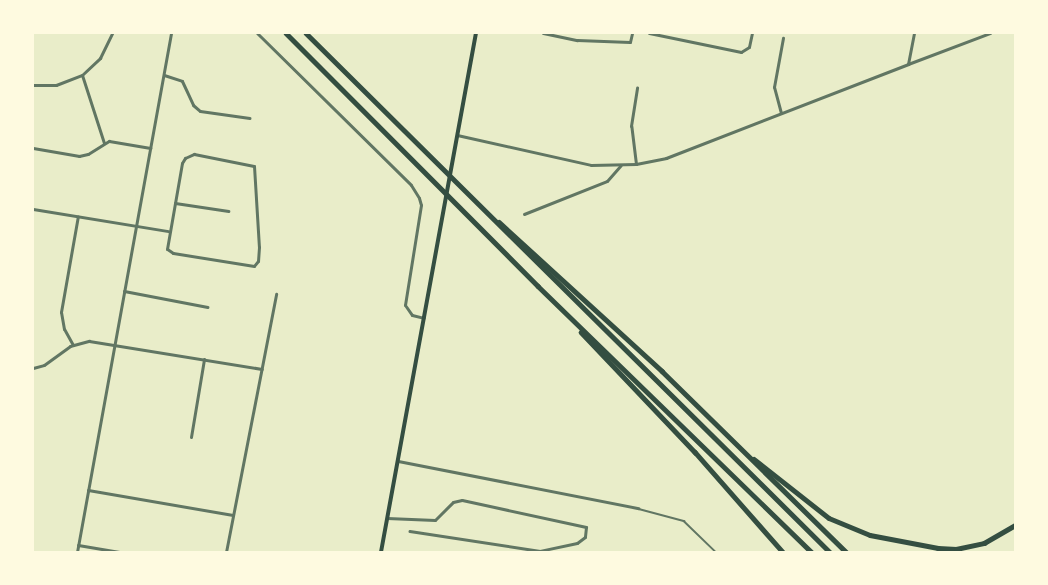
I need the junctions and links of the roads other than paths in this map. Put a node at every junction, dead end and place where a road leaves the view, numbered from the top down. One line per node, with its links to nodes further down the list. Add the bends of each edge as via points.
1 (112, 33): 15 (street, via 100,58)
2 (171, 33): 16 (street)
3 (257, 33): 39 (street, via 411,185 422,205 405,302 408,313)
4 (286, 33): 35 (highway)
5 (306, 33): 27 (highway)
6 (476, 33): 21 (main road)
7 (543, 33): 8 (street, via 577,40 630,42)
8 (632, 33)
9 (649, 33): 10 (street, via 738,52 746,50)
10 (752, 33)
11 (914, 33): 14 (street)
12 (990, 33): 14 (street)
13 (783, 38): 19 (street, via 774,87)
14 (908, 64): 19 (street)
15 (82, 75): 17 (street, via 62,84); 22 (street)
16 (164, 75): 20 (street, via 182,81 200,111); 24 (street)
17 (33, 85)
18 (637, 87): 25 (street, via 631,126)
19 (781, 113): 25 (street, via 680,154)
20 (250, 118)
21 (457, 135): 26 (street, via 582,164); 39 (main road)
22 (104, 143): 23 (street, via 84,155); 24 (street, via 114,141)
23 (33, 148)
24 (150, 148): 33 (street)
25 (636, 164): 26 (street)
26 (621, 165): 31 (street, via 607,181)
27 (474, 201): 46 (highway, via 554,270); 62 (highway)
28 (175, 203): 30 (street); 34 (street); 34 (street, via 185,158 194,154 248,163 255,168 259,247 256,264 173,253 167,249)
29 (33, 209): 32 (street)
30 (228, 212)
31 (524, 214)
32 (78, 216): 33 (street); 41 (street, via 61,312)
33 (136, 226): 34 (street); 36 (street)
34 (168, 231)
35 (538, 286): 60 (highway, via 695,452); 61 (highway)
36 (124, 291): 38 (street); 40 (street)
37 (276, 294): 44 (street)
38 (207, 307)
39 (424, 318): 47 (main road)
40 (114, 344): 41 (street, via 89,340); 42 (street); 48 (street)
41 (73, 345): 43 (street)
42 (204, 359): 44 (street); 45 (street)
43 (33, 368)
44 (262, 369): 50 (street)
45 (191, 437)
46 (732, 442): 52 (highway, via 822,513 860,533 956,549 984,543); 63 (highway)
47 (398, 461): 49 (street); 51 (main road)
48 (88, 490): 50 (street); 54 (street)
49 (638, 508): 59 (lane, via 682,519)
50 (233, 516): 57 (street)
51 (387, 518): 53 (street, via 435,520 453,502 462,500 586,527 585,537 577,543 537,551); 58 (main road)
52 (1015, 525)
53 (410, 531)
54 (78, 545): 55 (street); 56 (street)
55 (76, 552)
56 (119, 552)
57 (226, 552)
58 (381, 552)
59 (716, 552)
60 (783, 552)
61 (812, 552)
62 (830, 552)
63 (846, 552)

